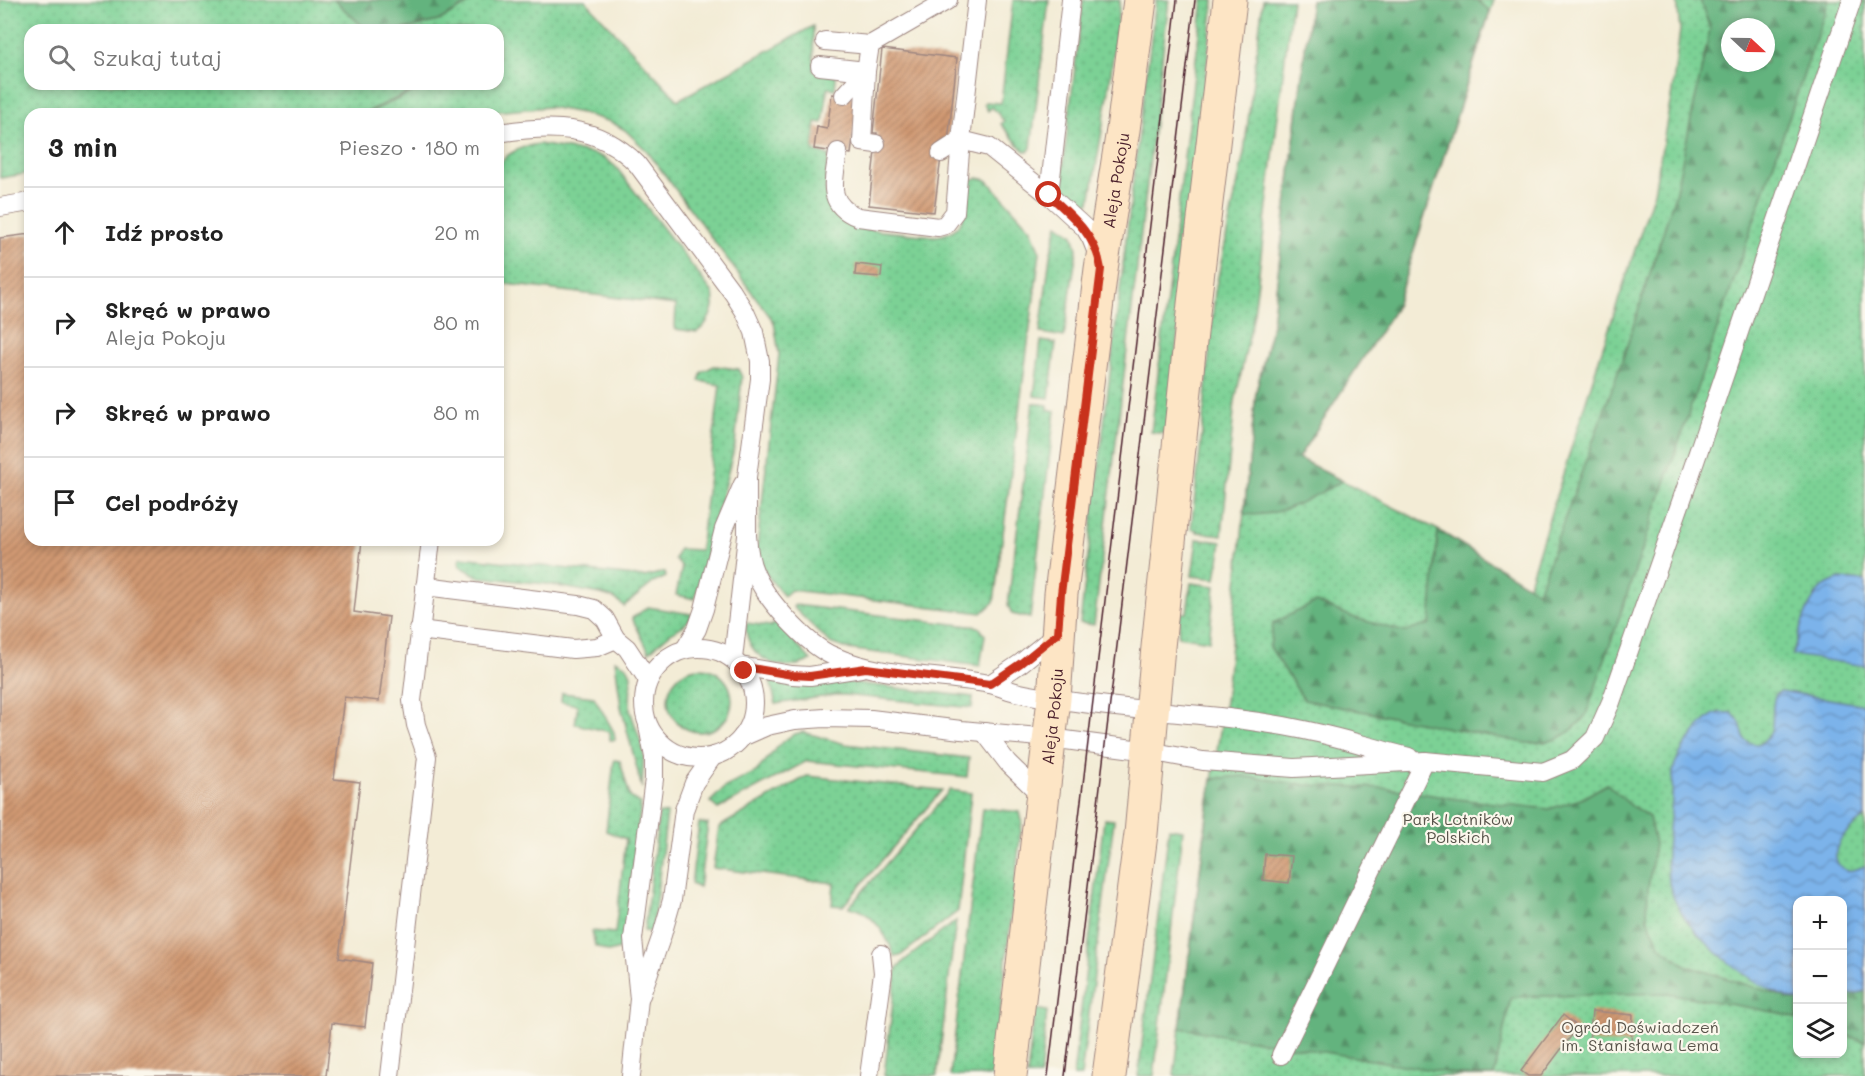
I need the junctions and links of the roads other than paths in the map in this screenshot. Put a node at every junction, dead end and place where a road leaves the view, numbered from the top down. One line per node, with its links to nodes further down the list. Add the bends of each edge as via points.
1 (948, 0): 8 (lane)
2 (977, 0): 13 (lane)
3 (1071, 0): 17 (lane)
4 (1140, 0): 20 (main road, Aleja Pokoju)
5 (1230, 0): 34 (main road)
6 (1852, 0): 41 (lane, via 1689,479 1595,738 1572,760 1543,772)
7 (825, 41): 8 (lane)
8 (870, 45): 10 (lane)
9 (820, 66): 10 (lane)
10 (866, 71): 11 (lane); 14 (lane, via 862,142)
11 (844, 95)
12 (504, 132): 21 (lane, via 561,129 590,134 616,146 637,164 733,293 754,332 760,361)
13 (961, 140): 15 (lane, via 955,212 945,225 938,227 850,214 834,194); 16 (lane); 17 (lane, via 989,147)
14 (876, 144)
15 (838, 152)
16 (941, 153)
17 (1049, 195): 20 (lane, via 1085,228)
18 (24, 203): 19 (lane)
19 (0, 207)
20 (1101, 269): 26 (main road, Aleja Pokoju)
21 (747, 477): 22 (lane); 28 (lane, via 724,529 704,609)
22 (747, 536): 29 (lane); 30 (lane, via 749,556 759,583 780,610 818,648)
23 (429, 546): 24 (lane)
24 (425, 586): 25 (lane); 27 (lane, via 594,609)
25 (419, 630): 27 (lane, via 573,649 597,647); 46 (lane, via 412,701 427,757)
26 (1058, 633): 32 (lane); 33 (main road, Aleja Pokoju)
27 (616, 639): 31 (lane, via 627,648)
28 (685, 649): 29 (lane, via 710,648); 31 (lane, via 664,660)
29 (737, 662): 30 (lane, via 810,676); 37 (lane, via 750,682 754,700 751,720)
30 (866, 668): 32 (lane)
31 (648, 680): 35 (lane, via 643,705)
32 (990, 684): 33 (lane)
33 (1054, 699): 34 (lane); 38 (main road, Aleja Pokoju)
34 (1152, 711): 39 (main road); 41 (lane, via 1299,729)
35 (648, 726): 40 (lane, via 664,746 679,754); 44 (lane, via 654,779 633,939)
36 (984, 732): 37 (lane, via 871,719 825,718 768,726); 38 (lane); 42 (lane, via 1008,763)
37 (742, 737): 40 (lane, via 728,750)
38 (1050, 738): 39 (lane); 42 (main road, Aleja Pokoju)
39 (1149, 751): 41 (lane, via 1203,761 1294,768); 50 (main road)
40 (713, 756): 44 (lane, via 693,783 684,810 672,900)
41 (1425, 761): 45 (lane)
42 (1042, 796): 49 (main road, Aleja Pokoju)
43 (881, 954): 48 (lane, via 883,973)
44 (639, 999): 47 (lane)
45 (1281, 1055)
46 (390, 1076)
47 (631, 1076)
48 (869, 1076)
49 (1010, 1076)
50 (1109, 1076)

